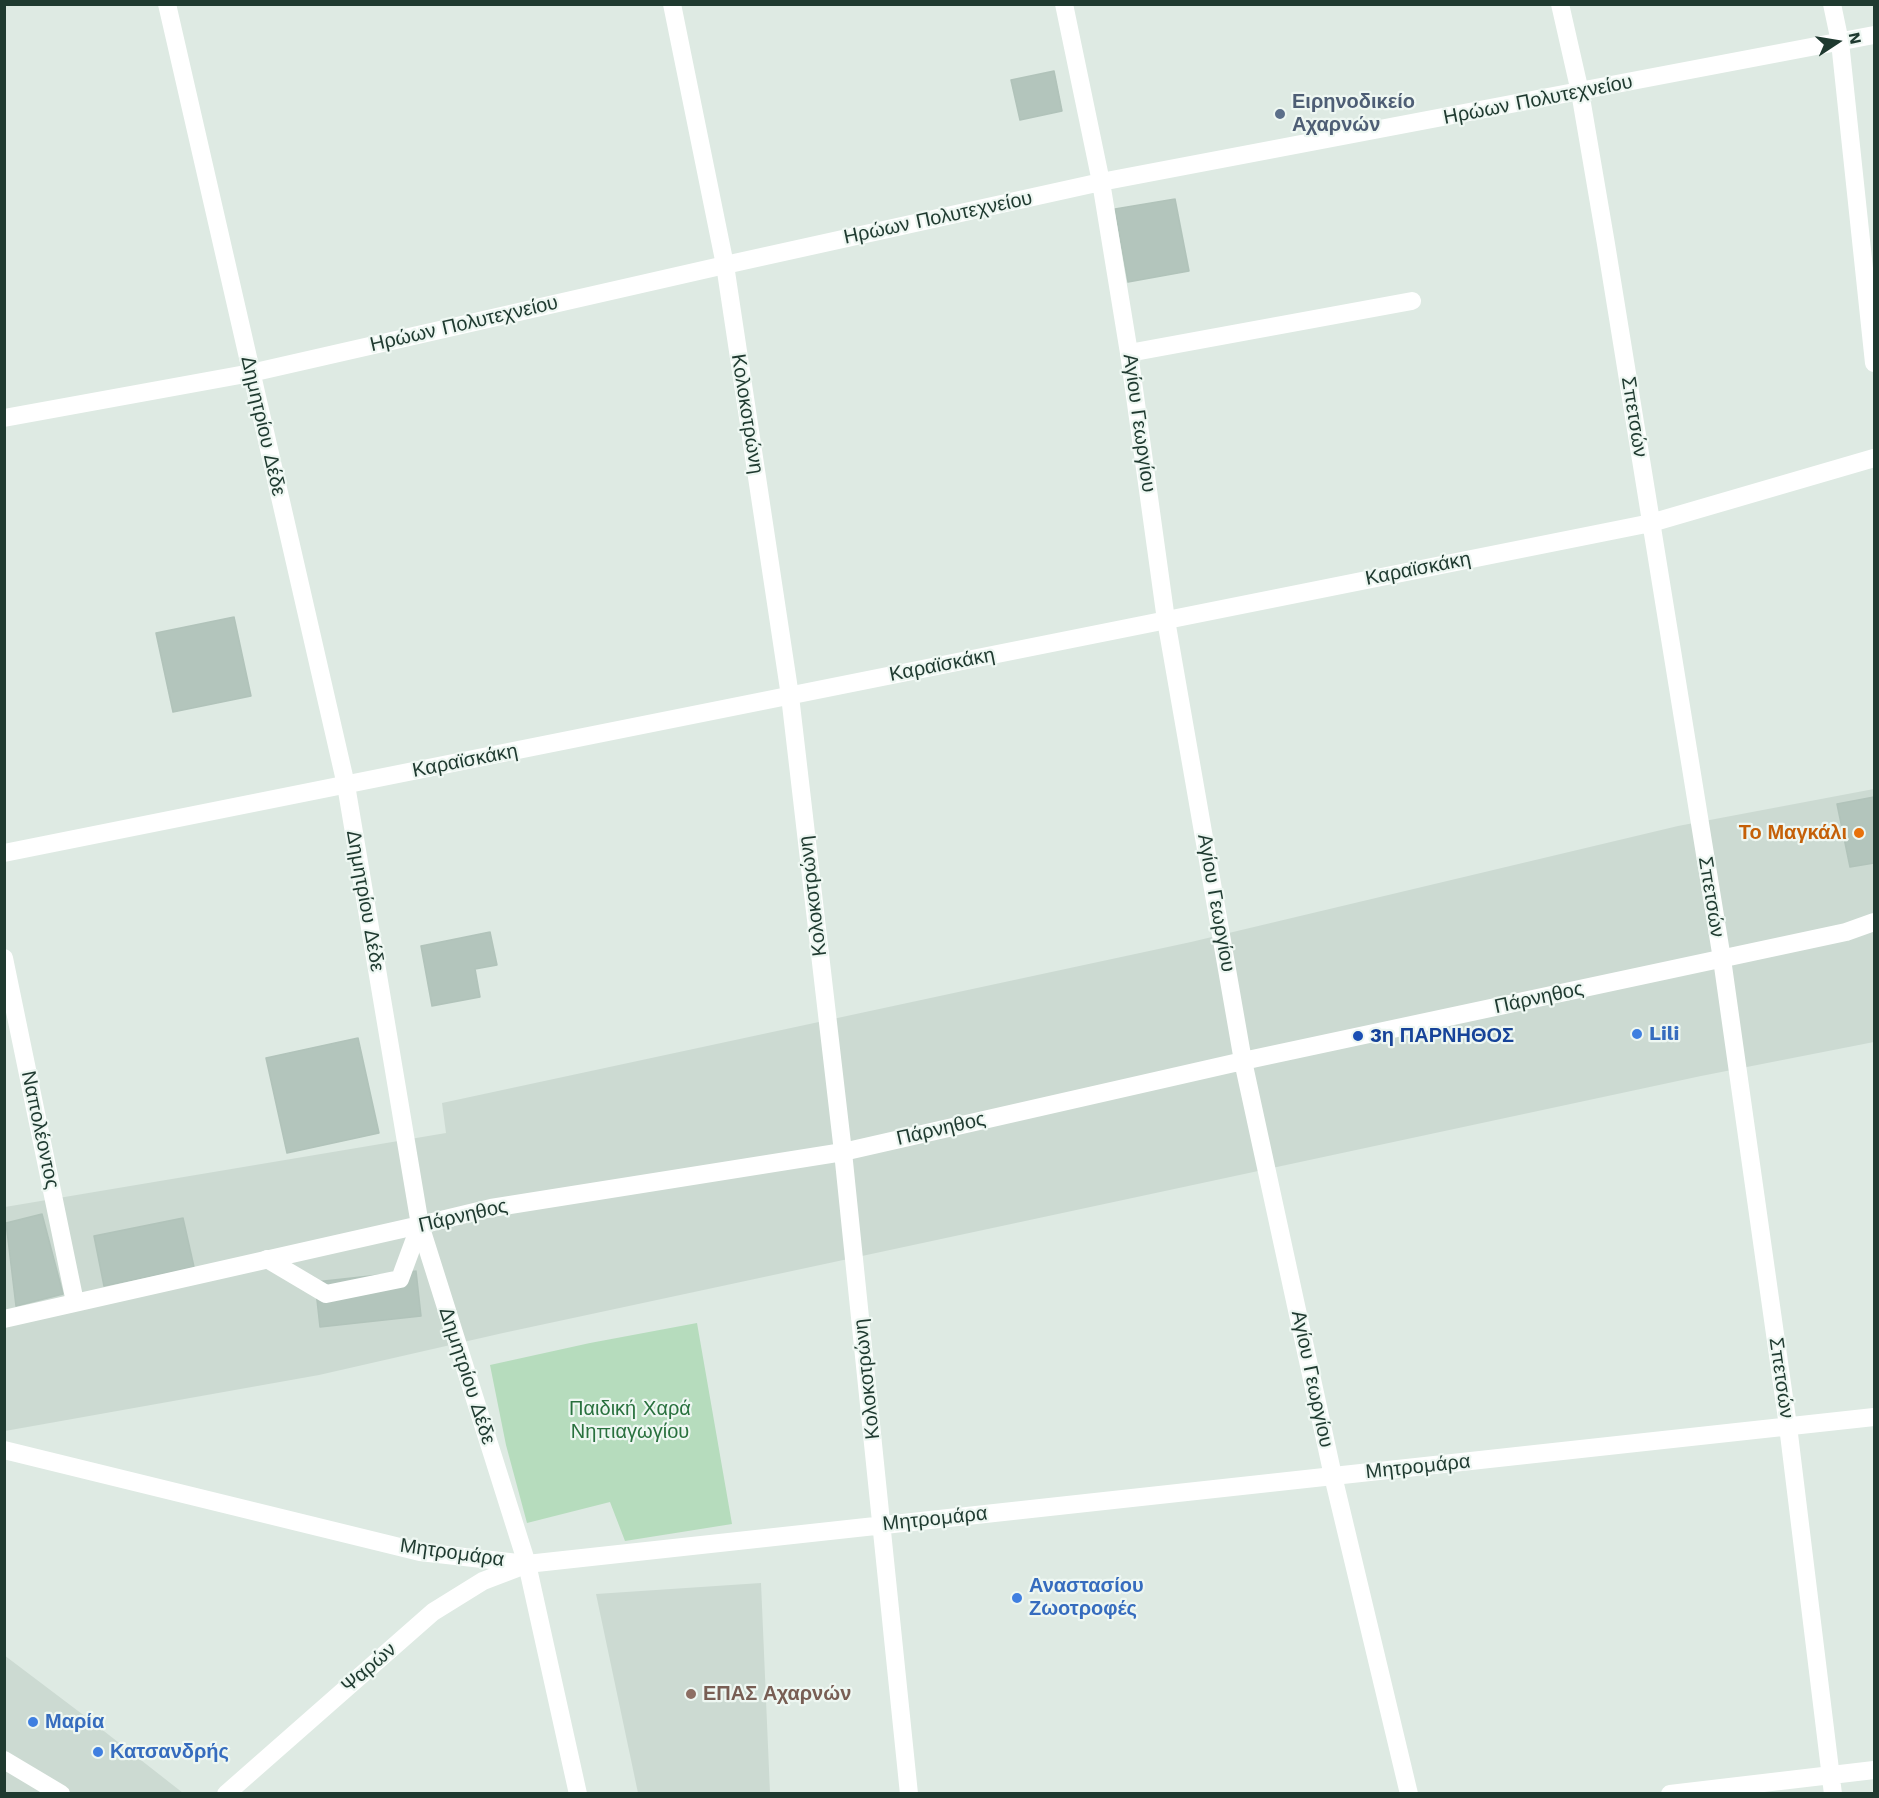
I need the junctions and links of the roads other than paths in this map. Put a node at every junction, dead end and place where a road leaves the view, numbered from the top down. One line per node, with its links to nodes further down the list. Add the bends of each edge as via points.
1 (167, 4): 14 (street, Δημητρίου Δέδε)
2 (672, 4): 10 (street, Κολοκοτρώνη)
3 (1064, 4): 9 (street, Αγίου Γεωργίου)
4 (1560, 4): 8 (street, Σπετσών)
5 (1832, 4): 7 (street)
6 (1875, 35): 7 (street, Ηρώων Πολυτεχνείου)
7 (1840, 42): 8 (street, Ηρώων Πολυτεχνείου); 13 (street)
8 (1580, 92): 9 (street, Ηρώων Πολυτεχνείου); 17 (street, Σπετσών)
9 (1101, 182): 10 (street, Ηρώων Πολυτεχνείου); 12 (street, Αγίου Γεωργίου)
10 (725, 265): 14 (street, Ηρώων Πολυτεχνείου); 19 (street, Κολοκοτρώνη)
11 (1412, 301): 12 (street)
12 (1130, 353): 18 (street, Αγίου Γεωργίου)
13 (1875, 363)
14 (251, 373): 15 (street, Ηρώων Πολυτεχνείου); 20 (street, Δημητρίου Δέδε)
15 (4, 418)
16 (1875, 458): 17 (street, Καραϊσκάκη)
17 (1651, 523): 18 (street, Καραϊσκάκη); 24 (street, Σπετσών)
18 (1166, 620): 19 (street, Καραϊσκάκη); 25 (street, Αγίου Γεωργίου)
19 (790, 696): 20 (street, Καραϊσκάκη); 26 (street, Κολοκοτρώνη)
20 (346, 785): 21 (street, Καραϊσκάκη); 27 (street, Δημητρίου Δέδε)
21 (4, 853)
22 (1875, 922): 24 (street, Πάρνηθος)
23 (4, 958): 29 (street, Ναπολέοντος)
24 (1722, 959): 25 (street, Πάρνηθος); 32 (street, Σπετσών)
25 (1244, 1061): 26 (street, Πάρνηθος); 34 (street, Αγίου Γεωργίου)
26 (843, 1152): 27 (street, Πάρνηθος, via 491,1208); 35 (street, Κολοκοτρώνη)
27 (420, 1226): 28 (street, Πάρνηθος); 28 (street, via 400,1279 326,1294); 36 (street, Δημητρίου Δέδε)
28 (267, 1259): 29 (street, Πάρνηθος)
29 (75, 1302): 30 (street, Πάρνηθος)
30 (4, 1318)
31 (1875, 1417): 32 (street, Μητρομάρα)
32 (1788, 1426): 34 (street, Μητρομάρα); 39 (street, Σπετσών)
33 (4, 1450): 36 (street, Μητρομάρα, via 420,1552)
34 (1333, 1476): 35 (street, Μητρομάρα); 44 (street, Αγίου Γεωργίου)
35 (882, 1525): 36 (street, Μητρομάρα); 43 (street, Κολοκοτρώνη)
36 (527, 1564): 41 (street, Ψαρών, via 483,1581 433,1612); 42 (street, Δημητρίου Δέδε)
37 (4, 1760): 40 (street)
38 (1875, 1770): 39 (street)
39 (1831, 1775): 45 (street); 46 (street, Σπετσών)
40 (61, 1794)
41 (226, 1794)
42 (578, 1794)
43 (909, 1794)
44 (1408, 1794)
45 (1670, 1794)
46 (1833, 1794)

